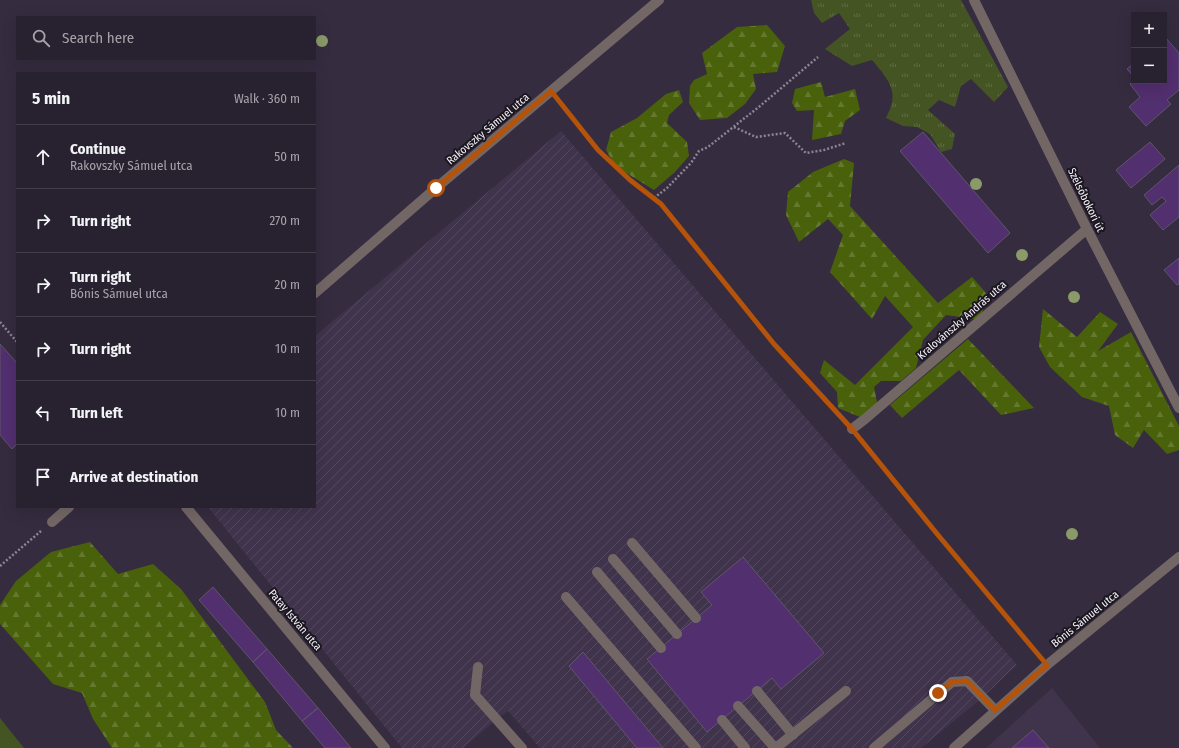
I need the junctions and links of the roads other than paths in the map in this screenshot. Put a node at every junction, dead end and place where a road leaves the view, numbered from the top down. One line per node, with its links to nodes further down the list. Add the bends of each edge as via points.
1 (659, 0): 4 (street, Rakovszky Sámuel utca)
2 (974, 0): 3 (street, Szélsőbokori út)
3 (1087, 229): 5 (street, Szélsőbokori út); 6 (street, Kralovánszky András utca)
4 (316, 292)
5 (1179, 408)
6 (852, 429)
7 (68, 508): 9 (street)
8 (187, 508): 25 (street, Patay István utca)
9 (52, 522)
10 (632, 543): 15 (street)
11 (1179, 557): 22 (street, Bónis Sámuel utca)
12 (613, 559): 16 (street)
13 (597, 572): 17 (street)
14 (566, 597): 27 (street)
15 (696, 618)
16 (677, 634)
17 (660, 648)
18 (478, 668): 26 (street, via 475,694)
19 (757, 691): 24 (street)
20 (846, 691): 24 (street)
21 (738, 706): 29 (street)
22 (995, 710): 30 (street, via 967,681 952,682); 31 (street, Bónis Sámuel utca)
23 (722, 720): 28 (street)
24 (793, 735): 29 (street)
25 (385, 748)
26 (522, 748)
27 (696, 748)
28 (745, 748)
29 (776, 748)
30 (874, 748)
31 (954, 748)

